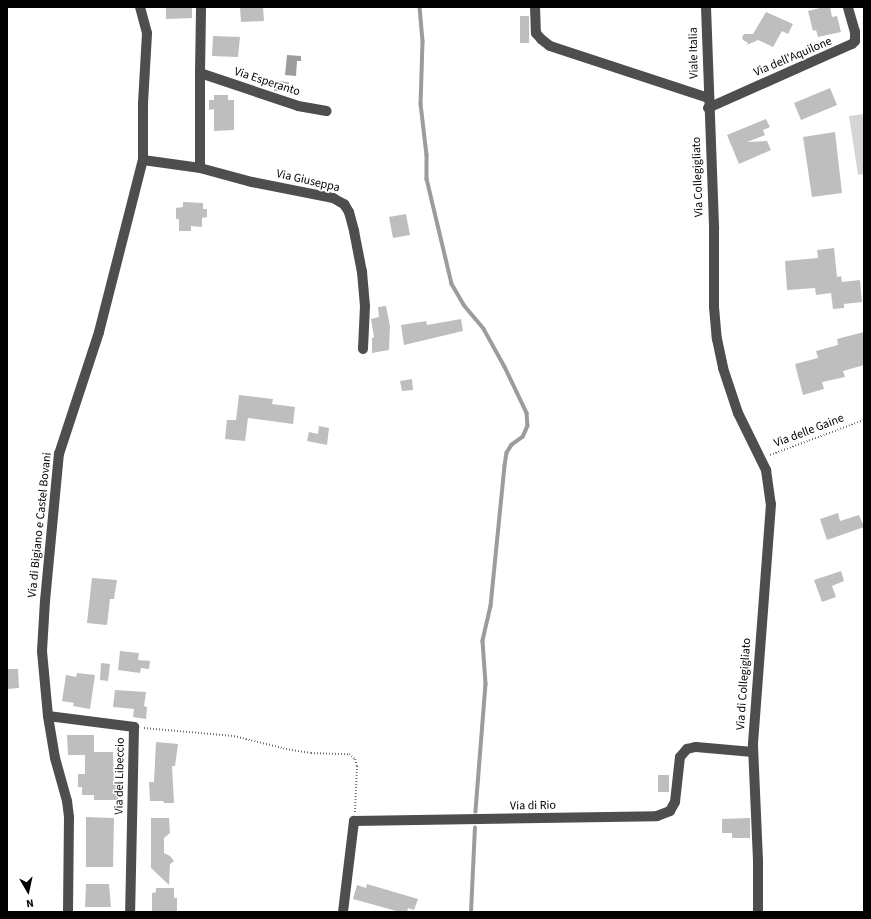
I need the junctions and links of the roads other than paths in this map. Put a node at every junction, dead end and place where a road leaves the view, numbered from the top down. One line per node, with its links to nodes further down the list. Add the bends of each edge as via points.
1 (140, 7): 9 (street, Via di Bigiano e Castel Bovani, via 146,33)
2 (201, 7): 6 (street)
3 (535, 7): 7 (street, via 536,33 550,46)
4 (706, 7): 7 (street, Viale Italia)
5 (848, 7): 7 (street, Via dell'Aquilone, via 855,32 852,44)
6 (200, 74): 8 (street, Via Esperanto, via 298,106); 10 (street)
7 (708, 103): 12 (street, Via Collegigliato, via 717,339 742,424)
8 (327, 111)
9 (143, 160): 10 (street, Via Giuseppa); 13 (street, Via di Bigiano e Castel Bovani, via 99,332 72,411 58,463 42,637)
10 (200, 168): 11 (street, Via Giuseppa, via 252,182 333,198 344,204 354,231 362,272 365,306)
11 (363, 349)
12 (761, 459): 14 (street, Via di Collegigliato, via 768,480 771,504)
13 (48, 716): 15 (street, Via di Bigiano e Castel Bovani, via 55,758 68,808); 16 (street, Via del Libeccio, via 134,728)
14 (753, 752): 17 (street, Via di Rio, via 696,747 687,749 680,757 675,802 670,810 657,816 354,821); 18 (street, Via di Collegigliato)
15 (68, 912)
16 (130, 912)
17 (343, 912)
18 (758, 912)

